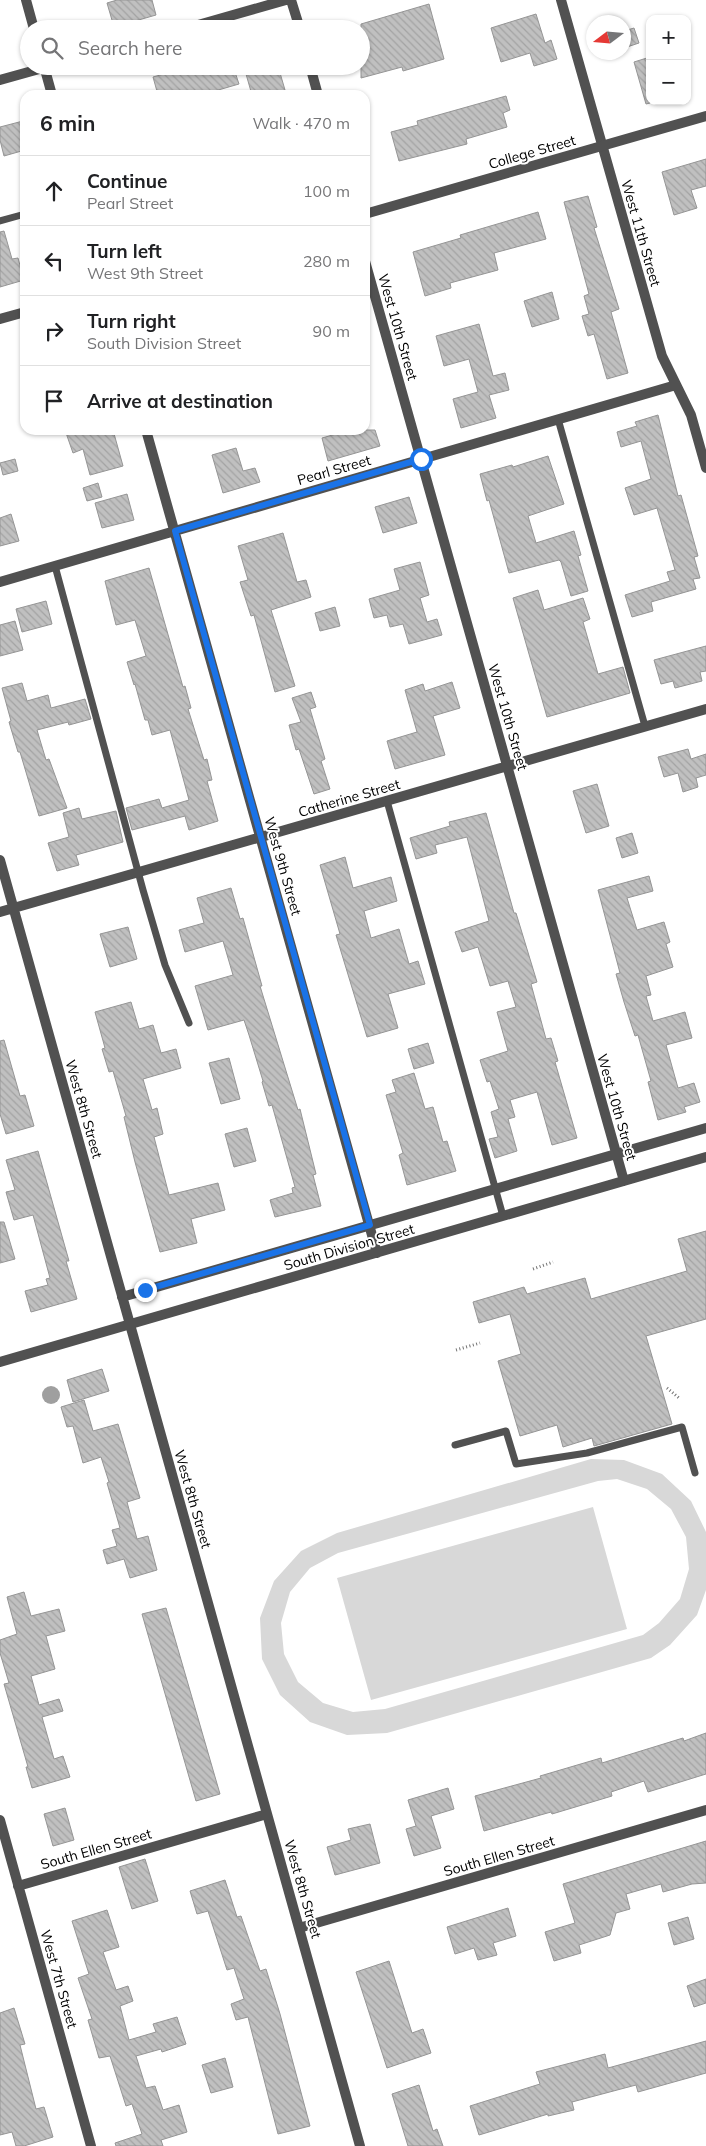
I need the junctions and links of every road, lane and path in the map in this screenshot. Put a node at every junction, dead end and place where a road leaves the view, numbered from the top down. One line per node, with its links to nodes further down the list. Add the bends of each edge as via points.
1 (26, 0): 5 (street)
2 (286, 0): 6 (street)
3 (292, 0): 7 (street)
4 (561, 0): 15 (street, West 11th Street)
5 (32, 20)
6 (216, 20)
7 (298, 20)
8 (20, 74): 11 (street)
9 (48, 75): 12 (street)
10 (312, 75): 13 (street)
11 (0, 80)
12 (51, 90)
13 (317, 90)
14 (706, 116): 15 (street, College Street)
15 (603, 146): 16 (street, College Street); 22 (street, West 11th Street, via 662,356)
16 (370, 213)
17 (20, 215): 18 (lane)
18 (0, 221)
19 (370, 279): 25 (street, West 10th Street)
20 (20, 313): 21 (street)
21 (0, 319)
22 (676, 385): 23 (street, Pearl Street); 26 (street, West 11th Street, via 692,415)
23 (558, 419): 25 (street, Pearl Street); 31 (lane)
24 (147, 435): 27 (street, West 9th Street)
25 (421, 459): 27 (street, Pearl Street); 32 (street, West 10th Street)
26 (706, 468)
27 (175, 531): 28 (street, Pearl Street); 34 (street, West 9th Street)
28 (55, 566): 29 (street, Pearl Street); 36 (lane)
29 (0, 582)
30 (706, 709): 31 (street, Catherine Street)
31 (646, 726): 32 (street, Catherine Street)
32 (507, 766): 33 (street, Catherine Street); 41 (street, West 10th Street)
33 (387, 801): 34 (street, Catherine Street); 44 (lane)
34 (261, 837): 36 (street, Catherine Street); 46 (street, West 9th Street)
35 (0, 860): 37 (street, West 8th Street)
36 (139, 872): 37 (street, Catherine Street); 39 (lane, via 165,965)
37 (13, 909): 38 (street, Catherine Street); 50 (street, West 8th Street)
38 (0, 912)
39 (188, 1023)
40 (706, 1128): 41 (street, South Division Street)
41 (616, 1154): 43 (street, West 10th Street); 44 (street, South Division Street)
42 (706, 1157): 43 (street, South Division Street)
43 (624, 1181): 45 (street, South Division Street)
44 (496, 1189): 45 (lane); 46 (street, South Division Street)
45 (503, 1216): 47 (street, South Division Street)
46 (370, 1225): 47 (street, West 9th Street); 50 (street, South Division Street)
47 (377, 1253): 51 (street, South Division Street)
48 (553, 1262): 49 (path)
49 (533, 1269)
50 (122, 1297): 51 (street, West 8th Street)
51 (130, 1324): 54 (street, South Division Street); 60 (street, West 8th Street)
52 (480, 1343): 53 (path)
53 (456, 1350)
54 (0, 1362)
55 (667, 1388): 56 (path)
56 (679, 1398)
57 (455, 1445): 58 (lane, via 506,1431 516,1464 586,1453 682,1427)
58 (695, 1473)
59 (706, 1810): 63 (street, South Ellen Street)
60 (267, 1814): 62 (street, South Ellen Street); 63 (street, West 8th Street)
61 (0, 1820): 62 (street, West 7th Street)
62 (18, 1886): 64 (street, West 7th Street)
63 (299, 1928): 65 (street, West 8th Street)
64 (91, 2146)
65 (360, 2146)

